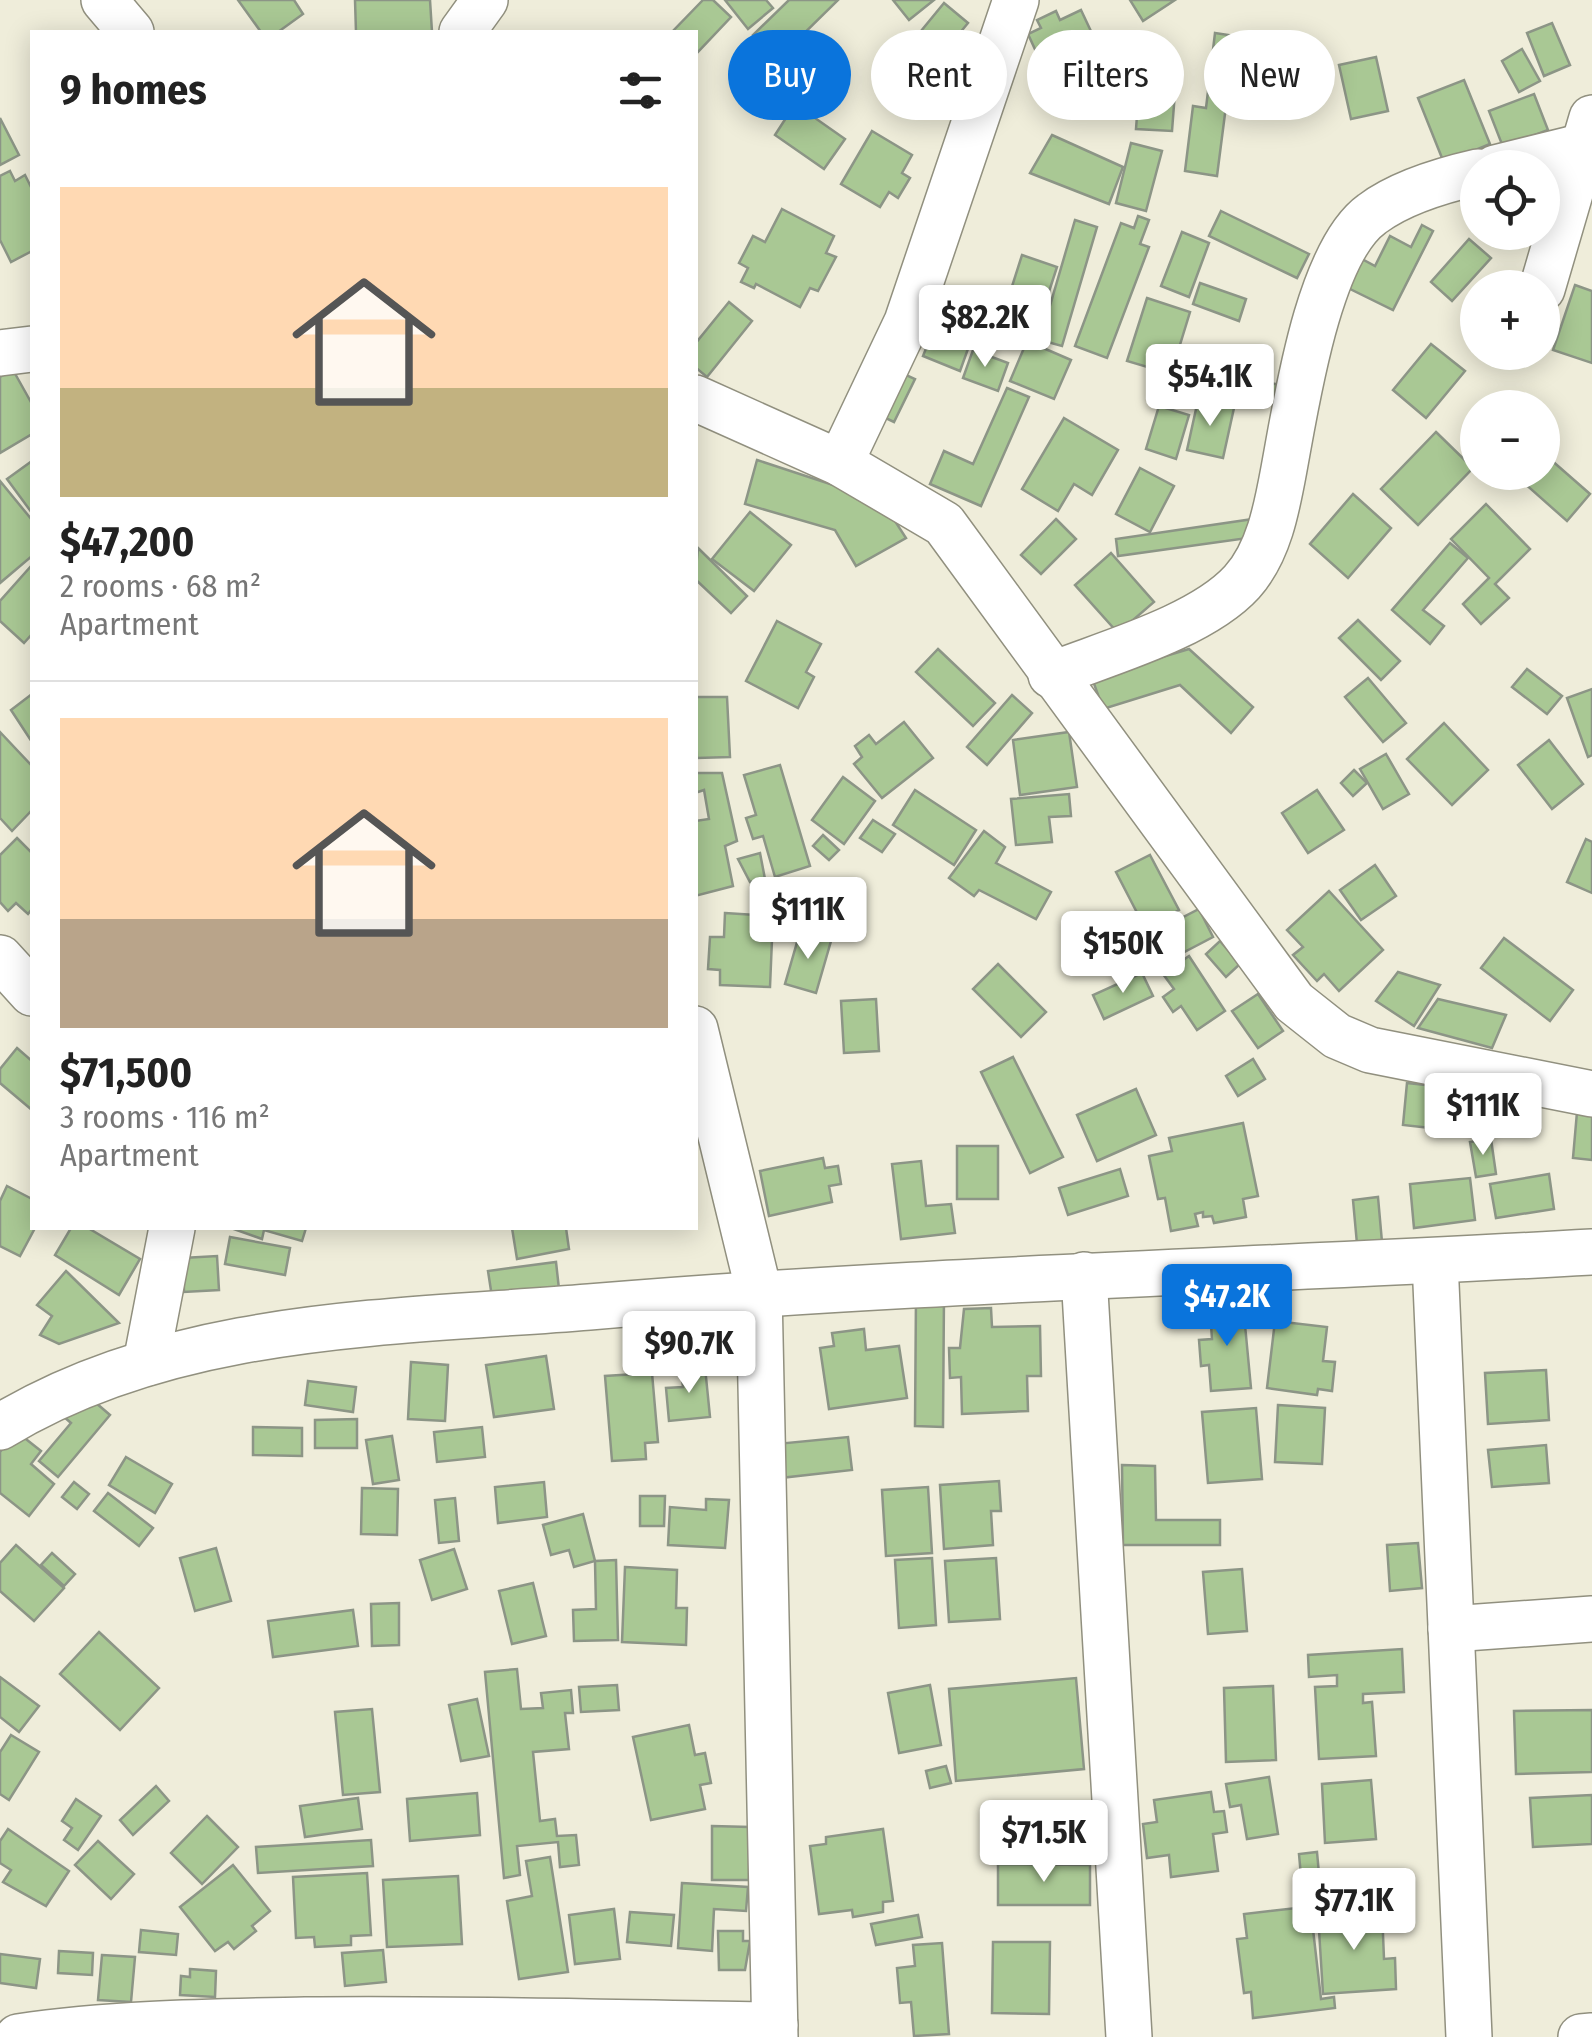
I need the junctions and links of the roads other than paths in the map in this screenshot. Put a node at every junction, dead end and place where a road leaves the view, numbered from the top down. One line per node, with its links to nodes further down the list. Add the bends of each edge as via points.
1 (104, 0): 4 (street)
2 (485, 0): 5 (street)
3 (1016, 0): 13 (street, via 907,322)
4 (129, 30)
5 (463, 30)
6 (1586, 132): 7 (street); 9 (street)
7 (1540, 150)
8 (1460, 176): 14 (street, via 1370,214 1332,266 1298,391 1273,525 1242,582 1182,625)
9 (1547, 270)
10 (30, 348): 11 (street)
11 (0, 353)
12 (698, 399): 13 (street)
13 (840, 463): 14 (street, via 944,524)
14 (1051, 675): 18 (street, via 1294,1002 1337,1036 1370,1050)
15 (0, 958): 16 (street)
16 (30, 991)
17 (698, 1041): 23 (street)
18 (1592, 1094)
19 (172, 1230): 24 (street)
20 (1592, 1252): 21 (street)
21 (1435, 1261): 22 (street); 27 (street)
22 (1084, 1274): 23 (street); 31 (street)
23 (759, 1292): 24 (street, via 306,1330); 28 (street)
24 (146, 1362): 25 (street, via 72,1389)
25 (0, 1428)
26 (1592, 1619): 27 (street)
27 (1451, 1629): 32 (street)
28 (775, 2031): 30 (street, via 296,2020 96,2026)
29 (1592, 2036): 33 (street)
30 (18, 2037)
31 (1129, 2037)
32 (1469, 2037)
33 (1581, 2037)

